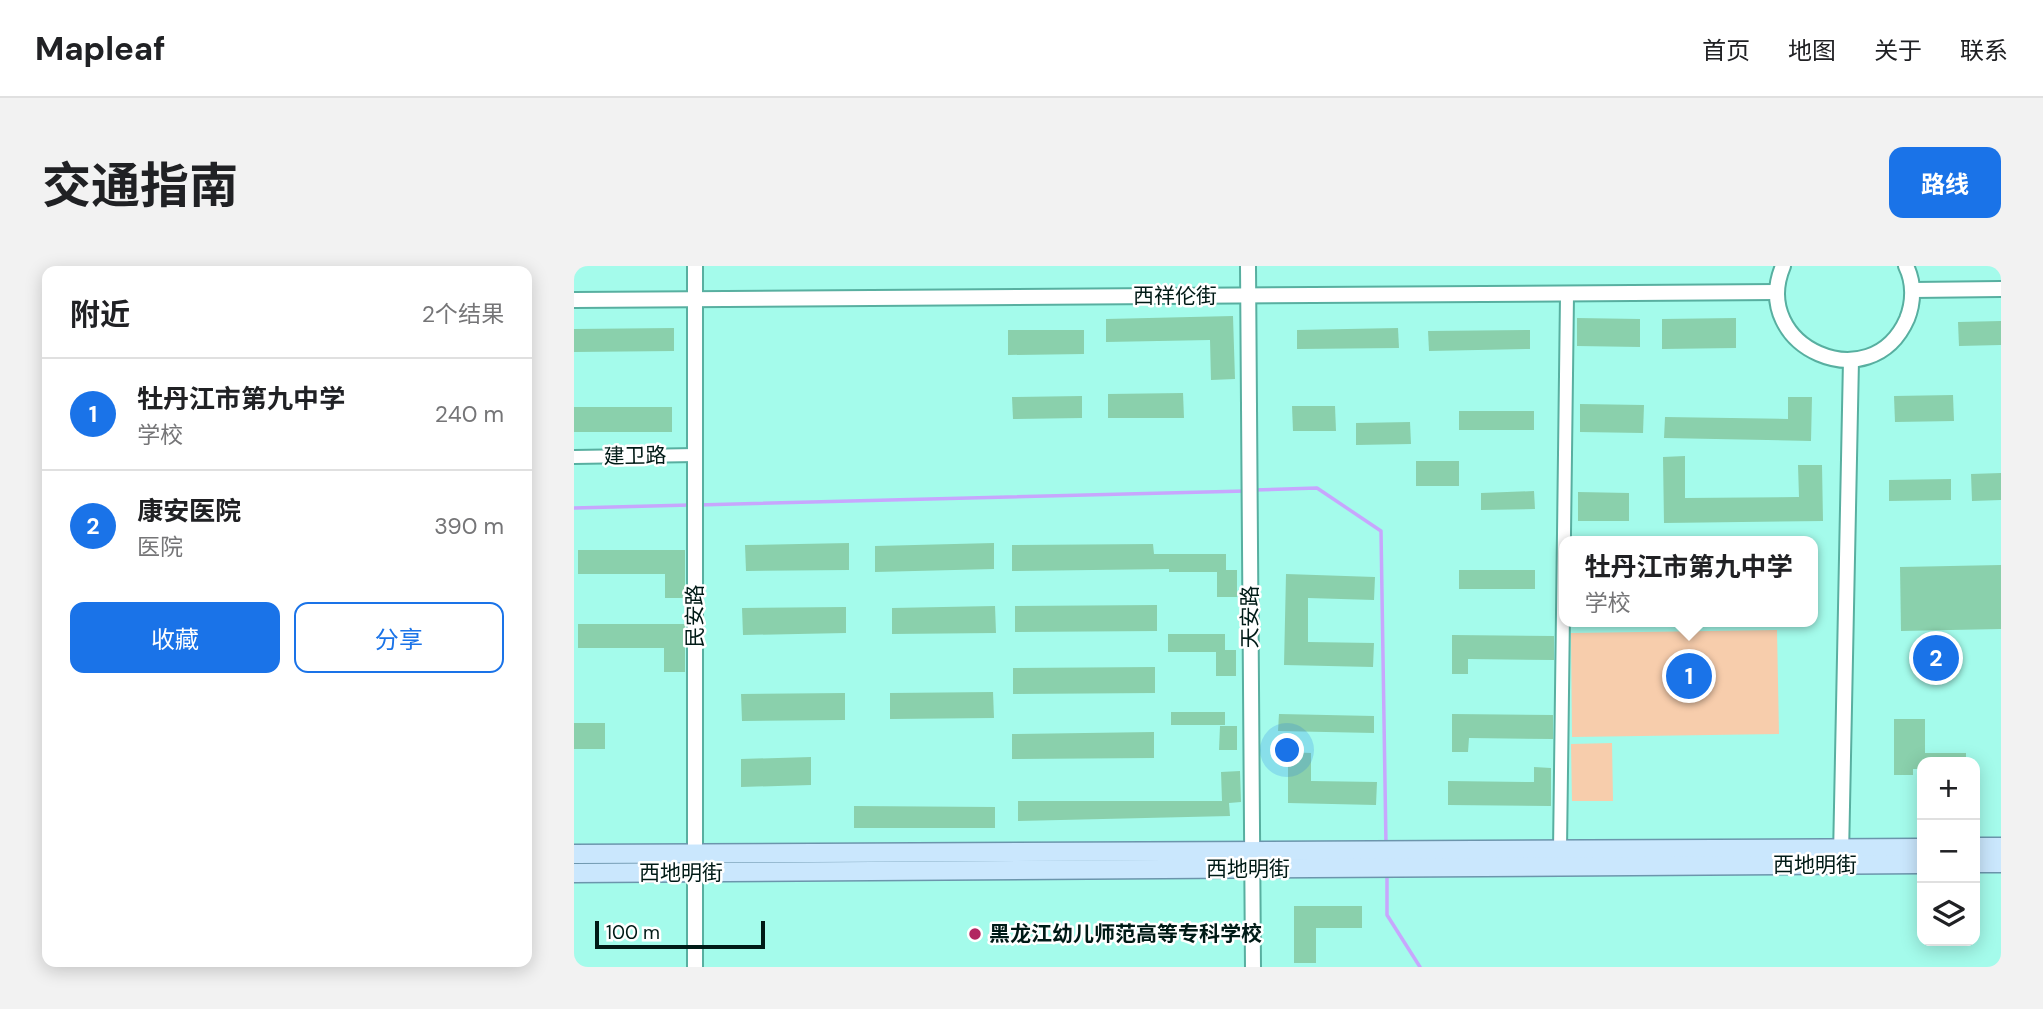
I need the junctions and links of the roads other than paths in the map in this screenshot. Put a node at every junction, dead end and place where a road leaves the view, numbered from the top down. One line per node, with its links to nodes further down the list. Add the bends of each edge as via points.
1 (695, 266): 10 (street, 民安路)
2 (1248, 266): 8 (street, 天安路)
3 (1783, 266): 7 (street)
4 (1906, 266): 6 (street)
5 (2001, 289): 6 (street)
6 (1913, 290): 12 (street, via 1902,329 1888,345 1871,356)
7 (1777, 292): 9 (street, 西祥伦街); 12 (street, via 1780,314 1791,334 1828,359)
8 (1248, 295): 9 (street, 西祥伦街); 10 (street, 西祥伦街); 24 (street, 天安路)
9 (1567, 296): 15 (street)
10 (696, 299): 11 (street, 西祥伦街); 13 (street, 民安路)
11 (574, 300)
12 (1851, 360): 23 (street)
13 (695, 455): 14 (street, 建卫路); 22 (street, 民安路)
14 (574, 457)
15 (1564, 536)
16 (1563, 627): 20 (street)
17 (1980, 847): 18 (main road)
18 (2001, 847)
19 (1917, 848): 23 (main road, 西地明街)
20 (1560, 850): 23 (main road, 西地明街); 24 (main road, 西地明街)
21 (574, 854): 22 (main road, 西地明街)
22 (694, 854): 24 (main road, 西地明街); 28 (street, 民安路)
23 (1841, 856): 24 (main road, 西地明街); 27 (main road, 西地明街)
24 (1251, 861): 28 (main road, 西地明街); 31 (street, 天安路)
25 (1980, 863): 26 (main road)
26 (2001, 863)
27 (1917, 864)
28 (695, 872): 29 (main road, 西地明街); 30 (street, 民安路)
29 (574, 873)
30 (695, 967)
31 (1253, 967)

